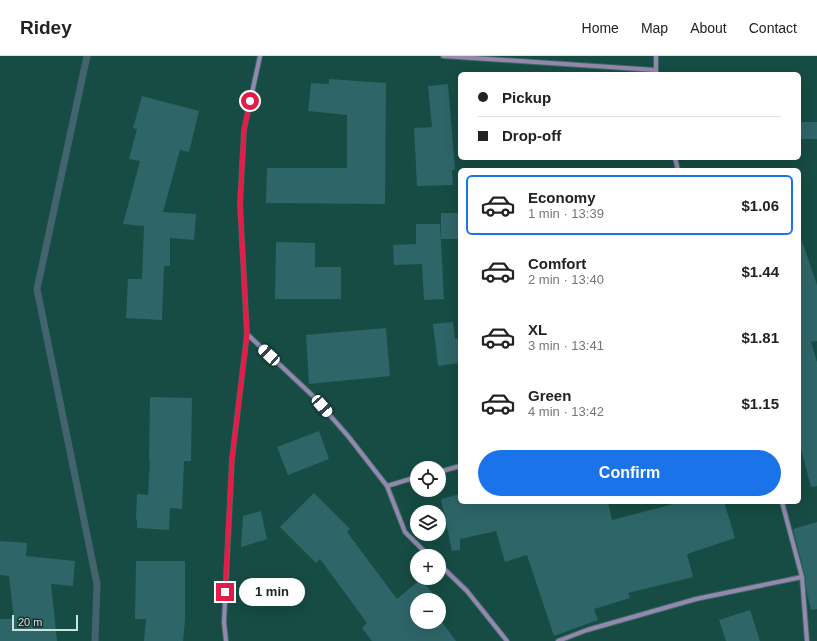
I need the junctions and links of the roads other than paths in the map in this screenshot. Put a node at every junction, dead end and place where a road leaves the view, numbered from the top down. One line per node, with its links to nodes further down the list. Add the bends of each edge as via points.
1 (260, 56): 5 (street, via 244,130 240,204)
2 (443, 56): 4 (street)
3 (656, 56): 4 (street)
4 (655, 72)
5 (247, 334): 9 (street, via 313,396); 14 (street, via 232,459 224,622)
6 (458, 467): 7 (street)
7 (446, 470)
8 (410, 480): 9 (street)
9 (387, 486): 11 (street, via 405,532)
10 (783, 504): 13 (street)
11 (422, 549)
12 (446, 571): 15 (street, via 467,591)
13 (802, 577): 16 (street, via 696,598); 17 (street)
14 (226, 641)
15 (507, 641)
16 (558, 641)
17 (807, 641)

